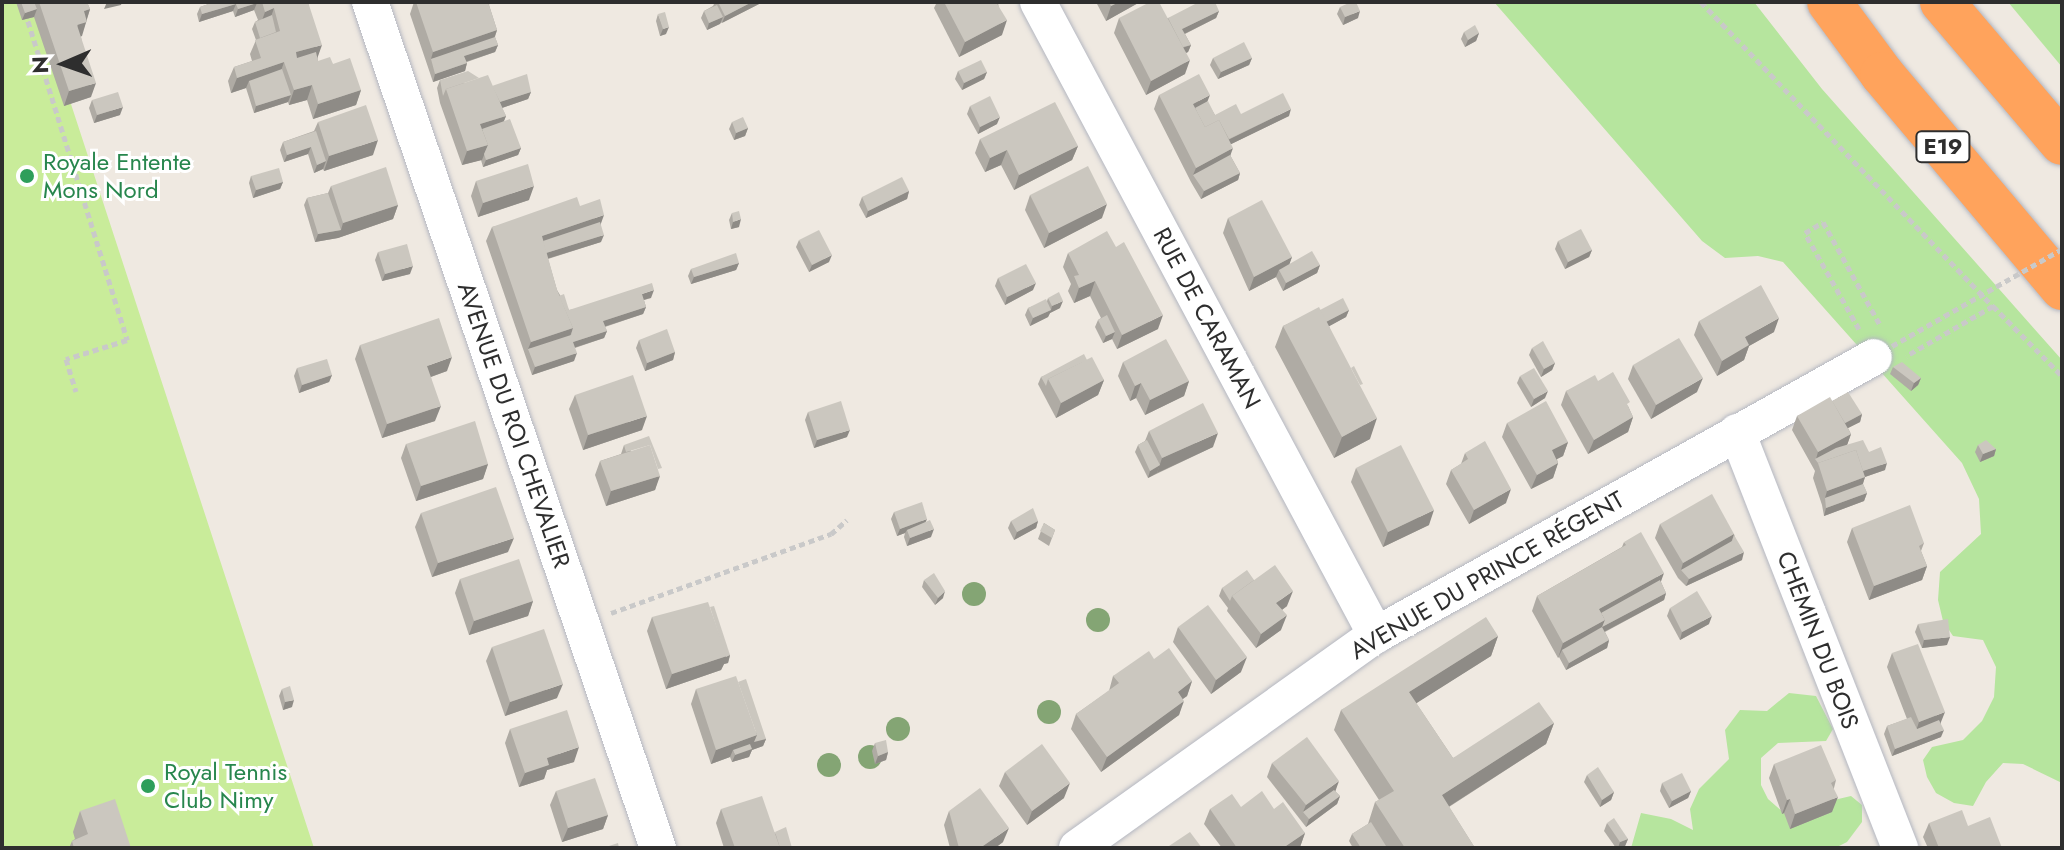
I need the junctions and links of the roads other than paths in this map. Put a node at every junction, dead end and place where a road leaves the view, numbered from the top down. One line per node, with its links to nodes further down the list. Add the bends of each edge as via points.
1 (370, 2): 10 (street, AVENUE DU ROI CHEVALIER)
2 (1038, 2): 9 (street, RUE DE CARAMAN)
3 (1829, 2): 6 (highway, E19, via 1882,74)
4 (1942, 2): 5 (highway)
5 (2062, 143)
6 (2062, 288)
7 (1874, 357): 8 (street, AVENUE DU PRINCE RÉGENT)
8 (1737, 432): 9 (street, AVENUE DU PRINCE RÉGENT); 12 (street, CHEMIN DU BOIS)
9 (1376, 635): 11 (street, AVENUE DU PRINCE RÉGENT)
10 (658, 848)
11 (1077, 848)
12 (1900, 848)

